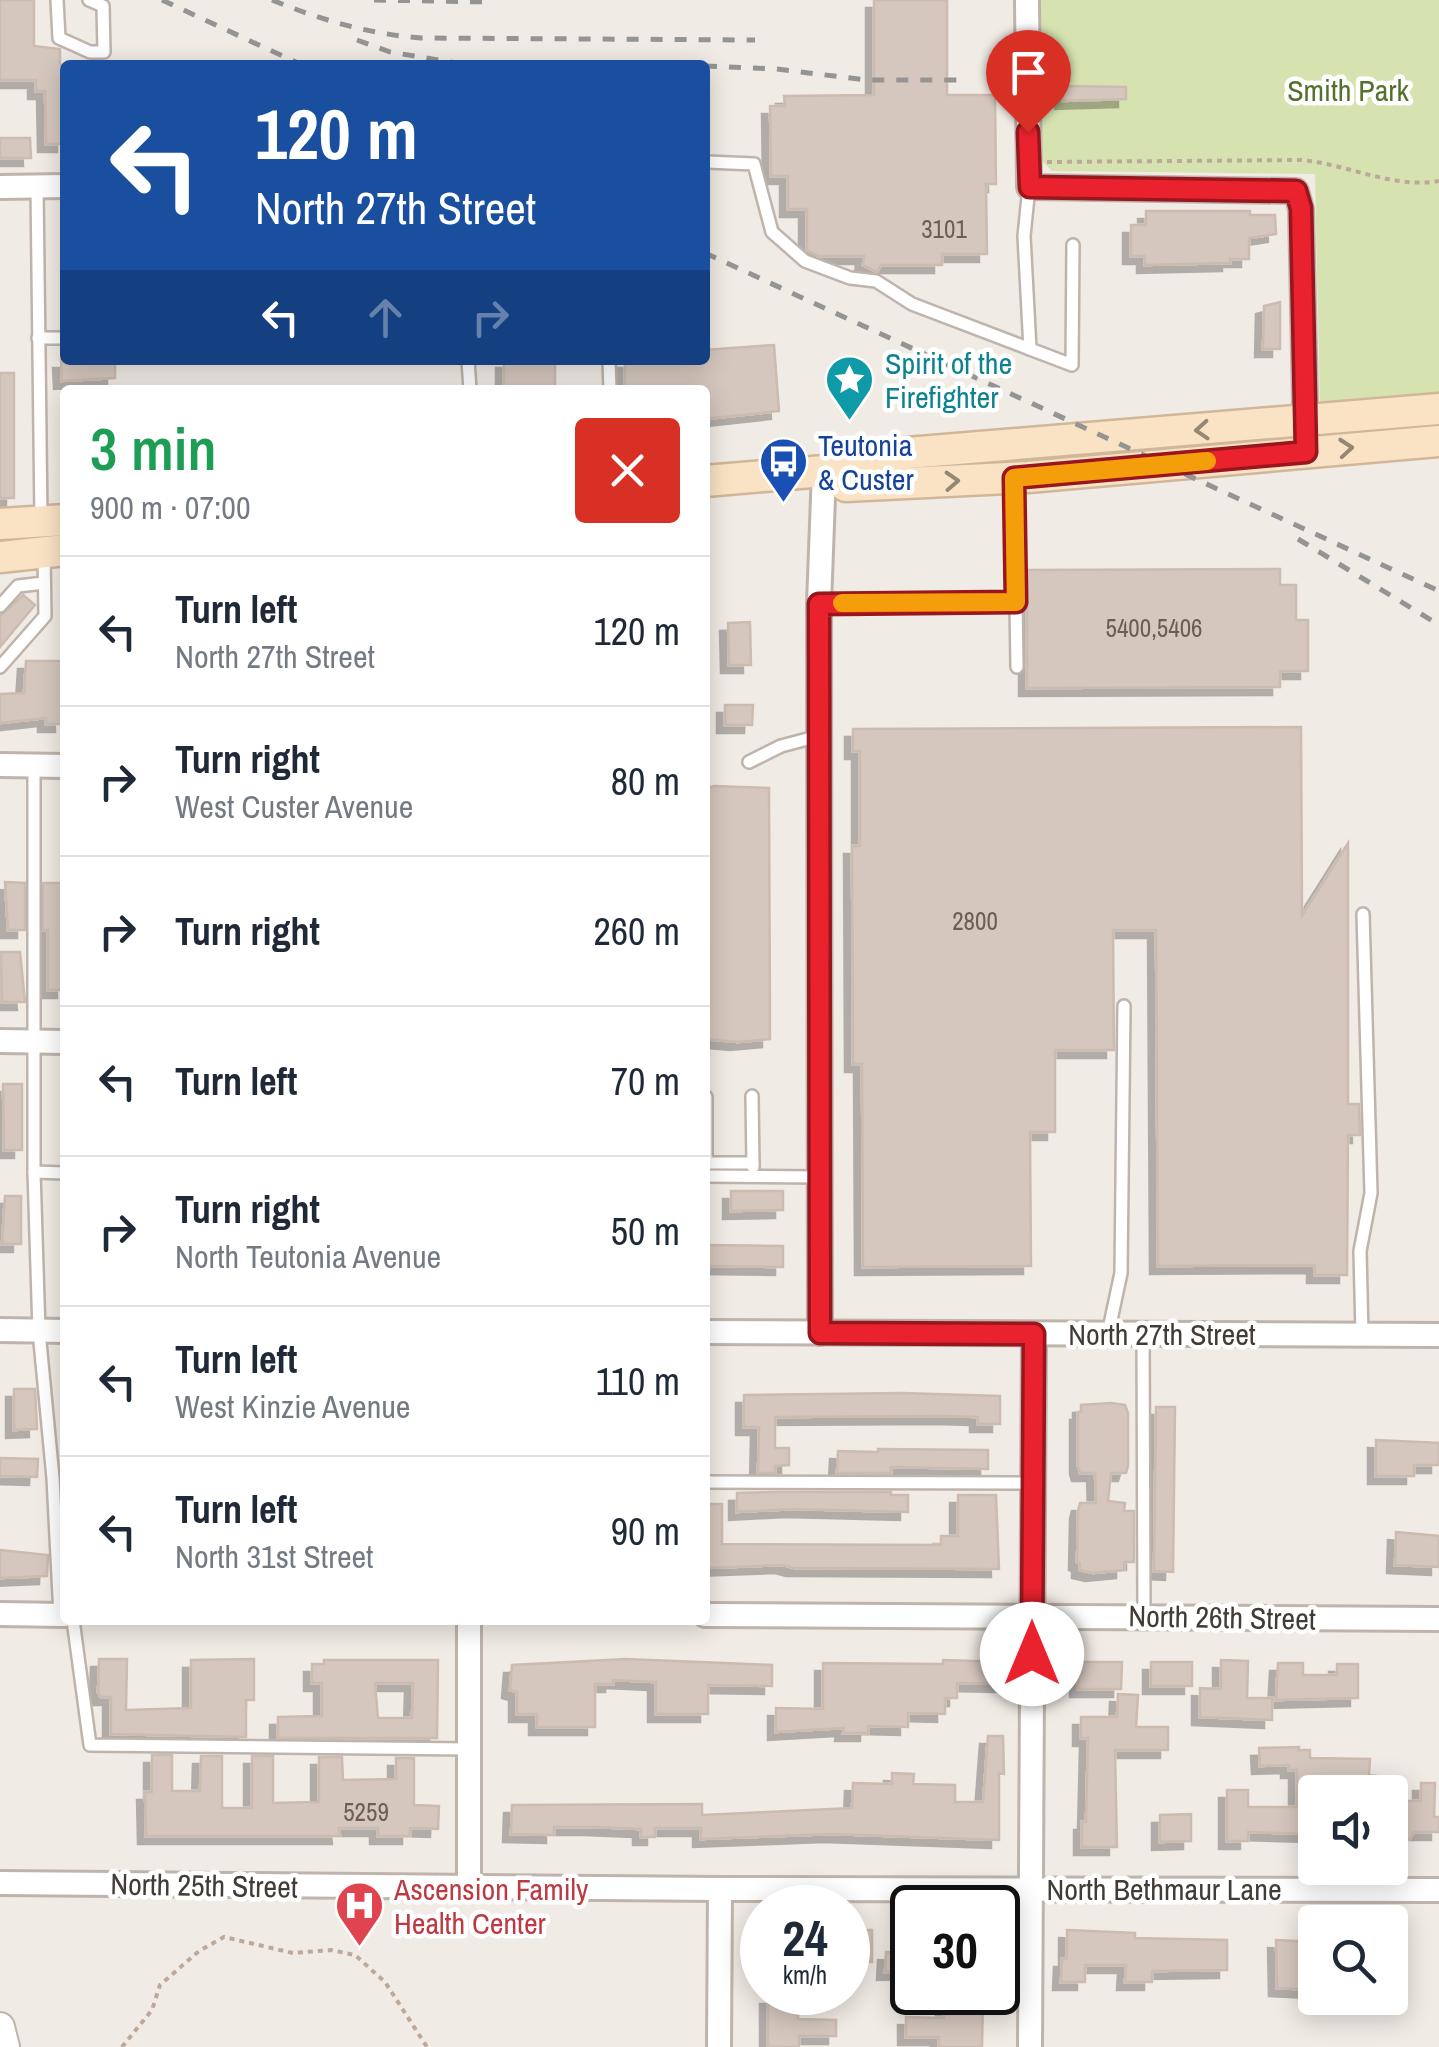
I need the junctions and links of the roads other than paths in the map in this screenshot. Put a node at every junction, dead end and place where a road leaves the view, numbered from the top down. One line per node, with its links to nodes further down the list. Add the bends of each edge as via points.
1 (57, 0): 2 (lane, via 60,38 104,52 103,6)
2 (89, 0)
3 (1027, 0): 5 (street)
4 (710, 162): 12 (lane, via 754,164 772,232 806,261 876,281 912,304)
5 (1029, 176): 12 (lane, via 1024,236); 14 (street, via 1296,191)
6 (0, 186): 7 (street)
7 (38, 186): 8 (street); 10 (lane)
8 (60, 186)
9 (1073, 245): 12 (lane, via 1072,365)
10 (38, 338): 11 (lane); 20 (lane)
11 (60, 338)
12 (1030, 349)
13 (1439, 410): 14 (main road)
14 (1305, 437): 15 (main road, one-way to 15); 16 (main road, one-way to 16); 18 (main road)
15 (1439, 440)
16 (1026, 444): 17 (main road, via 847,458); 18 (lane)
17 (824, 471): 18 (main road, one-way to 18, via 846,486); 19 (main road); 25 (street)
18 (1021, 477): 24 (lane)
19 (710, 480)
20 (53, 521): 21 (main road); 23 (lane)
21 (0, 524)
22 (0, 557): 23 (main road)
23 (51, 562): 26 (lane); 27 (lane, via 45,616)
24 (1016, 602): 25 (lane); 28 (lane)
25 (819, 604): 29 (street)
26 (0, 606)
27 (0, 667)
28 (1017, 667)
29 (819, 736): 30 (lane); 46 (street)
30 (749, 762)
31 (0, 765): 32 (street)
32 (34, 766): 33 (street); 37 (lane)
33 (60, 766)
34 (1362, 914): 55 (lane, via 1371,1193 1360,1251)
35 (1124, 1006): 53 (lane, via 1121,1273)
36 (0, 1041): 37 (street)
37 (32, 1042): 38 (street); 42 (lane)
38 (60, 1042)
39 (752, 1096): 40 (lane)
40 (753, 1162): 41 (lane); 45 (lane)
41 (710, 1163)
42 (34, 1172): 43 (lane); 48 (lane)
43 (60, 1172)
44 (710, 1176): 45 (lane)
45 (754, 1177): 46 (lane)
46 (820, 1177): 51 (street)
47 (0, 1330): 48 (street)
48 (39, 1331): 49 (street); 57 (lane)
49 (60, 1331)
50 (710, 1332): 51 (street, North 27th Street)
51 (820, 1333): 52 (street, North 27th Street)
52 (1034, 1334): 53 (street, North 27th Street); 59 (street)
53 (1108, 1334): 54 (street, North 27th Street)
54 (1144, 1334): 55 (street, North 27th Street); 63 (lane)
55 (1362, 1334): 56 (street, North 27th Street)
56 (1439, 1334)
57 (59, 1478)
58 (710, 1482): 59 (lane)
59 (1033, 1484): 61 (street)
60 (0, 1614): 64 (street)
61 (1032, 1614): 62 (street, North 26th Street); 63 (street, North 26th Street); 72 (street)
62 (710, 1615)
63 (1144, 1616): 65 (street, North 26th Street)
64 (60, 1617)
65 (1439, 1619)
66 (68, 1625): 68 (lane, via 90,1745)
67 (469, 1625): 68 (street)
68 (468, 1750): 70 (street)
69 (0, 1883): 70 (street, North 25th Street)
70 (468, 1888): 71 (street, North Bethmaur Lane)
71 (720, 1889): 72 (street, North Bethmaur Lane); 76 (street)
72 (1032, 1889): 73 (street, North Bethmaur Lane); 77 (street)
73 (1439, 1890)
74 (0, 2027): 75 (street)
75 (5, 2047)
76 (719, 2047)
77 (1030, 2047)

